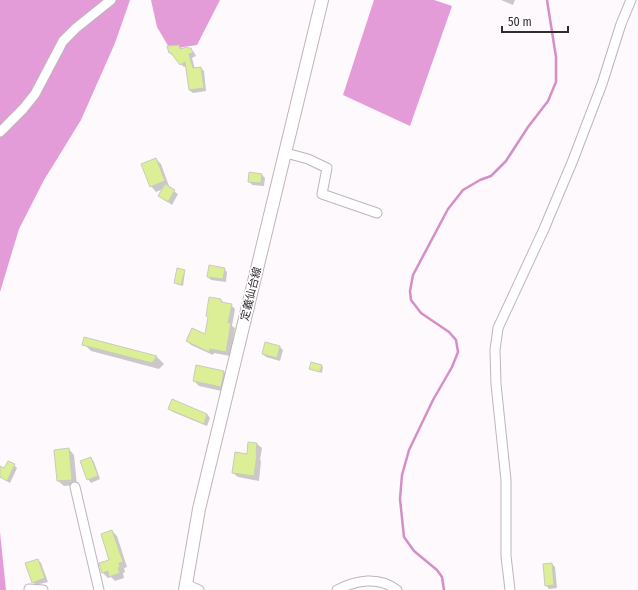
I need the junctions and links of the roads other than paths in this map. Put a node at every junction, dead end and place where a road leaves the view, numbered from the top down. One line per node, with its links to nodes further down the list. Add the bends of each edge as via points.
1 (111, 0): 4 (street, via 62,41 35,94)
2 (322, 0): 5 (main road, 定義仙台線)
3 (631, 0): 15 (street, via 573,160 498,328 496,384 506,480 506,556)
4 (0, 132)
5 (286, 153): 6 (street, via 327,168 322,194); 8 (main road, 定義仙台線, via 199,509)
6 (377, 213)
7 (75, 487): 11 (street)
8 (185, 587): 12 (street)
9 (29, 589): 10 (street)
10 (43, 590)
11 (99, 590)
12 (199, 590)
13 (337, 590): 14 (street, via 375,581 386,583)
14 (397, 590)
15 (510, 590)

